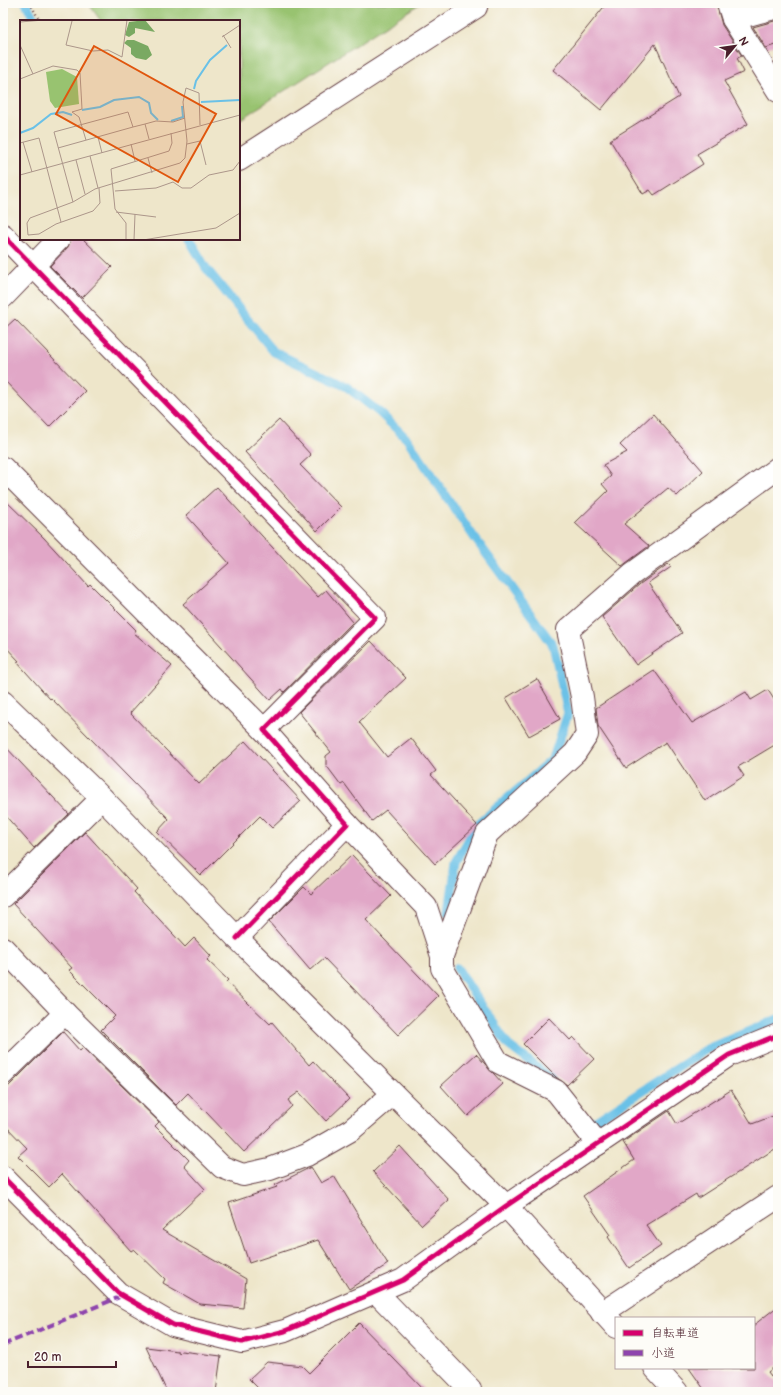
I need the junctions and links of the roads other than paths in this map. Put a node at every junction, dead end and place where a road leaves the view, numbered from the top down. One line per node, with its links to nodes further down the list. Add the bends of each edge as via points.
1 (477, 3): 5 (street, via 470,11)
2 (778, 7): 3 (street)
3 (731, 11): 4 (street)
4 (778, 91)
5 (240, 159)
6 (3, 235): 8 (street)
7 (58, 240): 8 (street)
8 (33, 266): 9 (street); 13 (street, via 375,618)
9 (3, 297)
10 (778, 468): 19 (street, via 632,574 568,630 587,735 575,753 488,834)
11 (4, 470): 13 (street)
12 (3, 702): 14 (street)
13 (264, 730): 15 (street)
14 (102, 798): 16 (street); 17 (street)
15 (347, 824): 17 (street); 19 (street, via 426,907)
16 (3, 896)
17 (237, 938): 23 (street)
18 (3, 948): 20 (street)
19 (442, 956): 24 (street, via 442,968 498,1062 556,1091)
20 (65, 1013): 22 (street); 23 (street, via 222,1167 243,1175 270,1169 307,1155 351,1130)
21 (778, 1035): 24 (street, via 729,1055)
22 (3, 1074)
23 (393, 1094): 27 (street)
24 (598, 1144): 27 (street)
25 (3, 1177): 28 (street, via 118,1294 173,1324 242,1342 285,1331)
26 (778, 1197): 29 (street)
27 (506, 1206): 28 (street, via 403,1280); 29 (street)
28 (376, 1292): 31 (street, via 470,1389)
29 (609, 1320)
30 (656, 1369): 32 (street)
31 (466, 1392)
32 (678, 1392)

